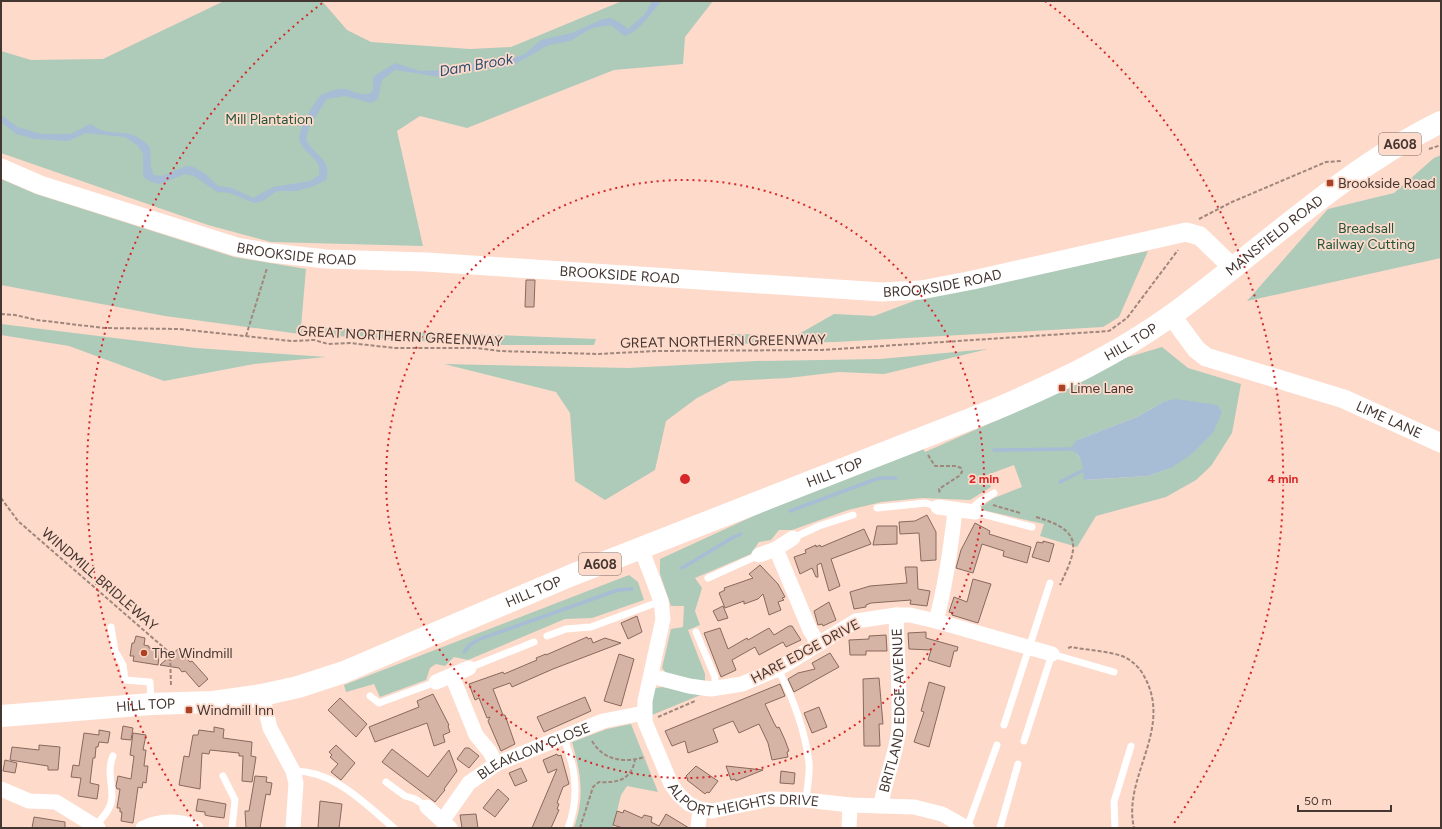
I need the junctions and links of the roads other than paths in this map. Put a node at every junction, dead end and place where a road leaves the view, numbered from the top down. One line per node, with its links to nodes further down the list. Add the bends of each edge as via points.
1 (1441, 122): 3 (main road, MANSFIELD ROAD / A608, via 1362,168)
2 (1, 168): 3 (street, BROOKSIDE ROAD, via 40,185 237,247 326,259 525,268 882,292 921,290 1186,232 1200,236)
3 (1232, 267): 4 (main road, MANSFIELD ROAD / A608)
4 (1171, 315): 5 (street, LIME LANE, via 1189,340 1206,357 1344,399); 13 (main road, HILL TOP / A608, via 1066,378 920,439)
5 (1441, 443)
6 (994, 493): 9 (lane)
7 (938, 507): 8 (lane, via 926,503); 9 (street)
8 (877, 508)
9 (966, 511): 11 (lane); 20 (street, via 950,560)
10 (853, 515): 12 (lane)
11 (1032, 527)
12 (793, 538): 14 (street)
13 (641, 548): 18 (street, ALPORT HEIGHTS DRIVE); 35 (main road, HILL TOP / A608, via 344,672 298,687)
14 (776, 549): 15 (street); 25 (street, via 810,630)
15 (759, 555): 16 (lane)
16 (708, 578)
17 (1050, 583): 26 (lane)
18 (661, 601): 23 (lane, via 591,627 566,629); 32 (street, ALPORT HEIGHTS DRIVE, via 663,619)
19 (896, 615): 20 (street, HARE EDGE DRIVE, via 910,615); 25 (street, HARE EDGE DRIVE, via 856,621); 54 (street, BRITLAND EDGE AVENUE, via 899,726)
20 (936, 621): 26 (street, HARE EDGE DRIVE)
21 (111, 627): 37 (lane, via 115,651 123,665 124,680 150,682)
22 (696, 632): 34 (lane, via 715,677)
23 (547, 636)
24 (534, 642): 28 (lane)
25 (818, 643): 29 (street, HARE EDGE DRIVE)
26 (1029, 648): 27 (street, HARE EDGE DRIVE); 40 (lane)
27 (1052, 654): 30 (lane); 42 (lane)
28 (469, 668): 31 (street)
29 (778, 669): 34 (street, HARE EDGE DRIVE, via 742,684); 52 (lane, via 804,736 809,764)
30 (1114, 672)
31 (452, 676): 33 (street); 46 (street, via 476,735)
32 (651, 676): 34 (street, HARE EDGE DRIVE); 38 (street, ALPORT HEIGHTS DRIVE)
33 (436, 682): 36 (lane, via 379,703)
34 (713, 689)
35 (262, 695): 37 (main road, HILL TOP / A608, via 213,702); 48 (street, via 270,728)
36 (370, 696)
37 (161, 704): 39 (main road, HILL TOP / A608)
38 (644, 713): 41 (street, BLEAKLOW CLOSE, via 621,716); 56 (street, ALPORT HEIGHTS DRIVE, via 647,729 671,784 689,804)
39 (1, 716)
40 (1004, 725)
41 (564, 737): 46 (street, BLEAKLOW CLOSE); 64 (lane, via 574,770 575,788 575,807)
42 (1024, 741)
43 (997, 745): 67 (lane)
44 (1131, 746): 69 (lane, via 1114,802)
45 (113, 756): 58 (lane, via 109,764 110,808)
46 (496, 764): 57 (street, BLEAKLOW CLOSE, via 469,783)
47 (1018, 764): 68 (lane)
48 (293, 772): 62 (street, via 297,791); 63 (lane, via 308,771 339,784)
49 (223, 776): 61 (lane, via 235,800)
50 (386, 782): 55 (lane)
51 (1, 789): 58 (street, via 29,801 56,802)
52 (806, 800): 53 (street, ALPORT HEIGHTS DRIVE); 56 (street, ALPORT HEIGHTS DRIVE, via 770,799 712,811)
53 (850, 805): 54 (street, ALPORT HEIGHTS DRIVE); 66 (street)
54 (881, 806): 67 (street, ALPORT HEIGHTS DRIVE, via 914,807 942,814)
55 (426, 807): 57 (street, BLEAKLOW CLOSE)
56 (700, 809): 65 (street)
57 (447, 824)
58 (97, 827)
59 (142, 828): 60 (street, via 169,821)
60 (196, 828)
61 (232, 828)
62 (293, 828)
63 (394, 828)
64 (568, 828)
65 (698, 828)
66 (848, 828)
67 (967, 828)
68 (1000, 828)
69 (1116, 828)

